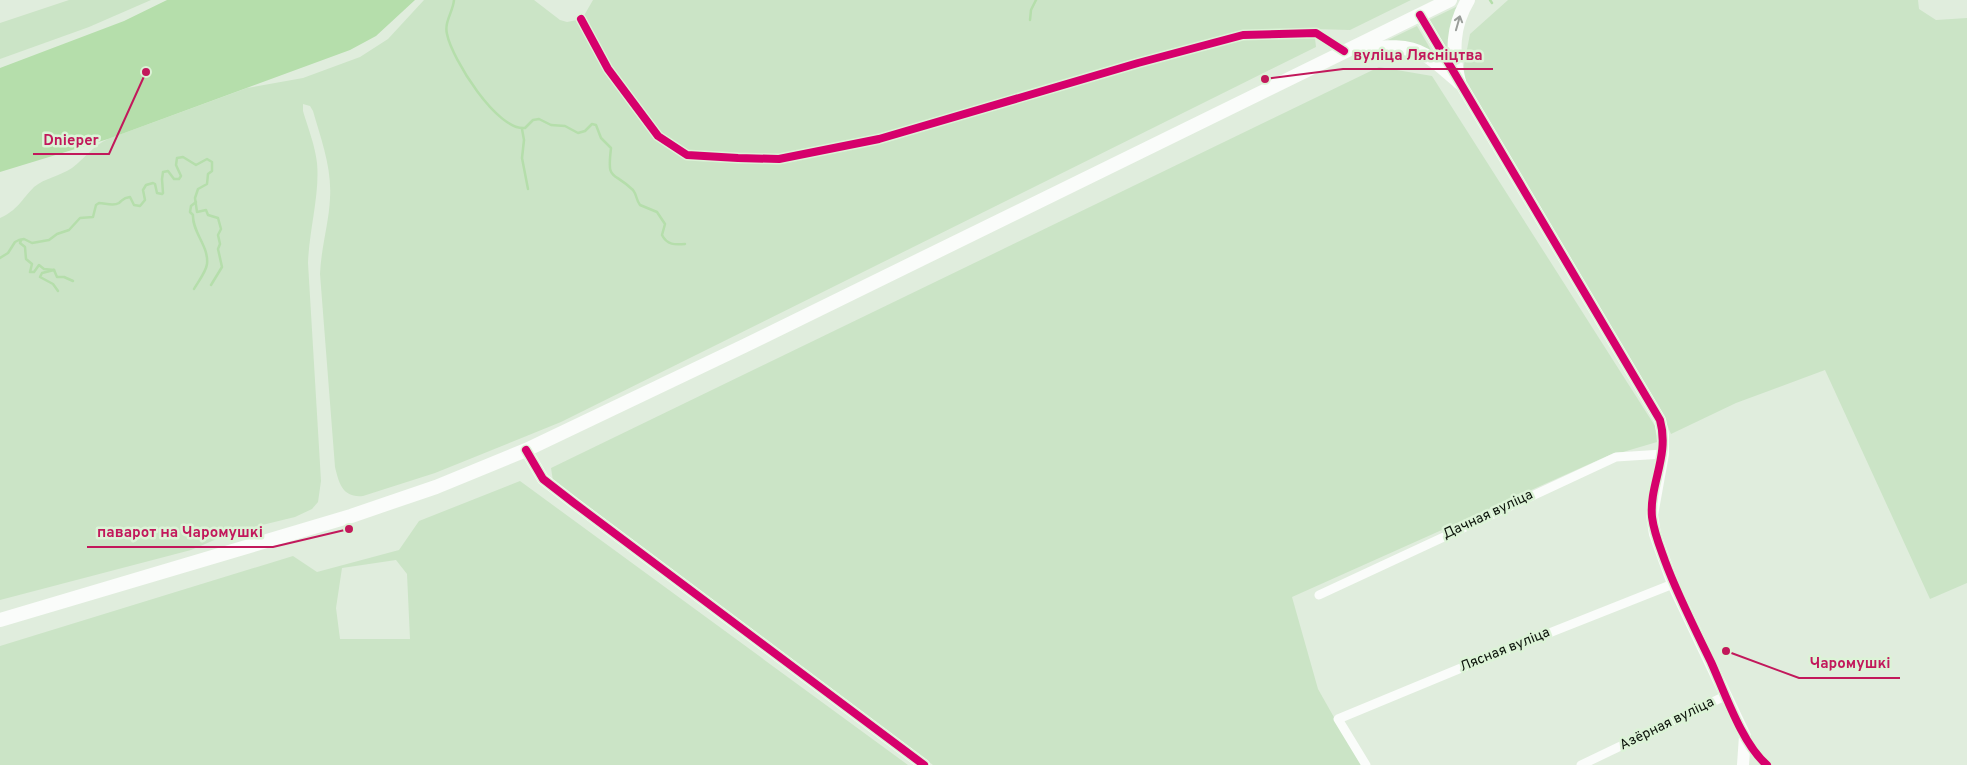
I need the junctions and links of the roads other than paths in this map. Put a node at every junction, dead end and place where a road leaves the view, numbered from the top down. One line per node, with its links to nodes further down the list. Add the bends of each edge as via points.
1 (1450, 0): 3 (main road)
2 (1468, 0): 6 (main road, one-way to 2, via 1453,47 1459,18)
3 (1420, 15): 5 (main road); 6 (street)
4 (581, 19): 5 (street, via 608,69 658,136 687,155 738,158 780,159 879,139 1243,35 1316,33)
5 (1344, 51): 6 (main road, via 1388,47 1412,50 1424,55); 7 (main road)
6 (1459, 82): 8 (street, via 1655,408 1662,428)
7 (526, 450): 11 (main road, via 436,487 351,516); 14 (street, via 543,479 574,504)
8 (1663, 454): 9 (street, via 1652,515 1655,534); 10 (street, Дачная вуліца, via 1616,457)
9 (1674, 584): 12 (street); 15 (street, Лясная вуліца, via 1338,720)
10 (1319, 595)
11 (0, 620)
12 (1726, 696): 13 (street); 16 (street, Азёрная вуліца)
13 (1745, 736): 17 (street); 18 (street, via 1756,754)
14 (924, 765)
15 (1366, 765)
16 (1581, 765)
17 (1744, 765)
18 (1768, 765)

